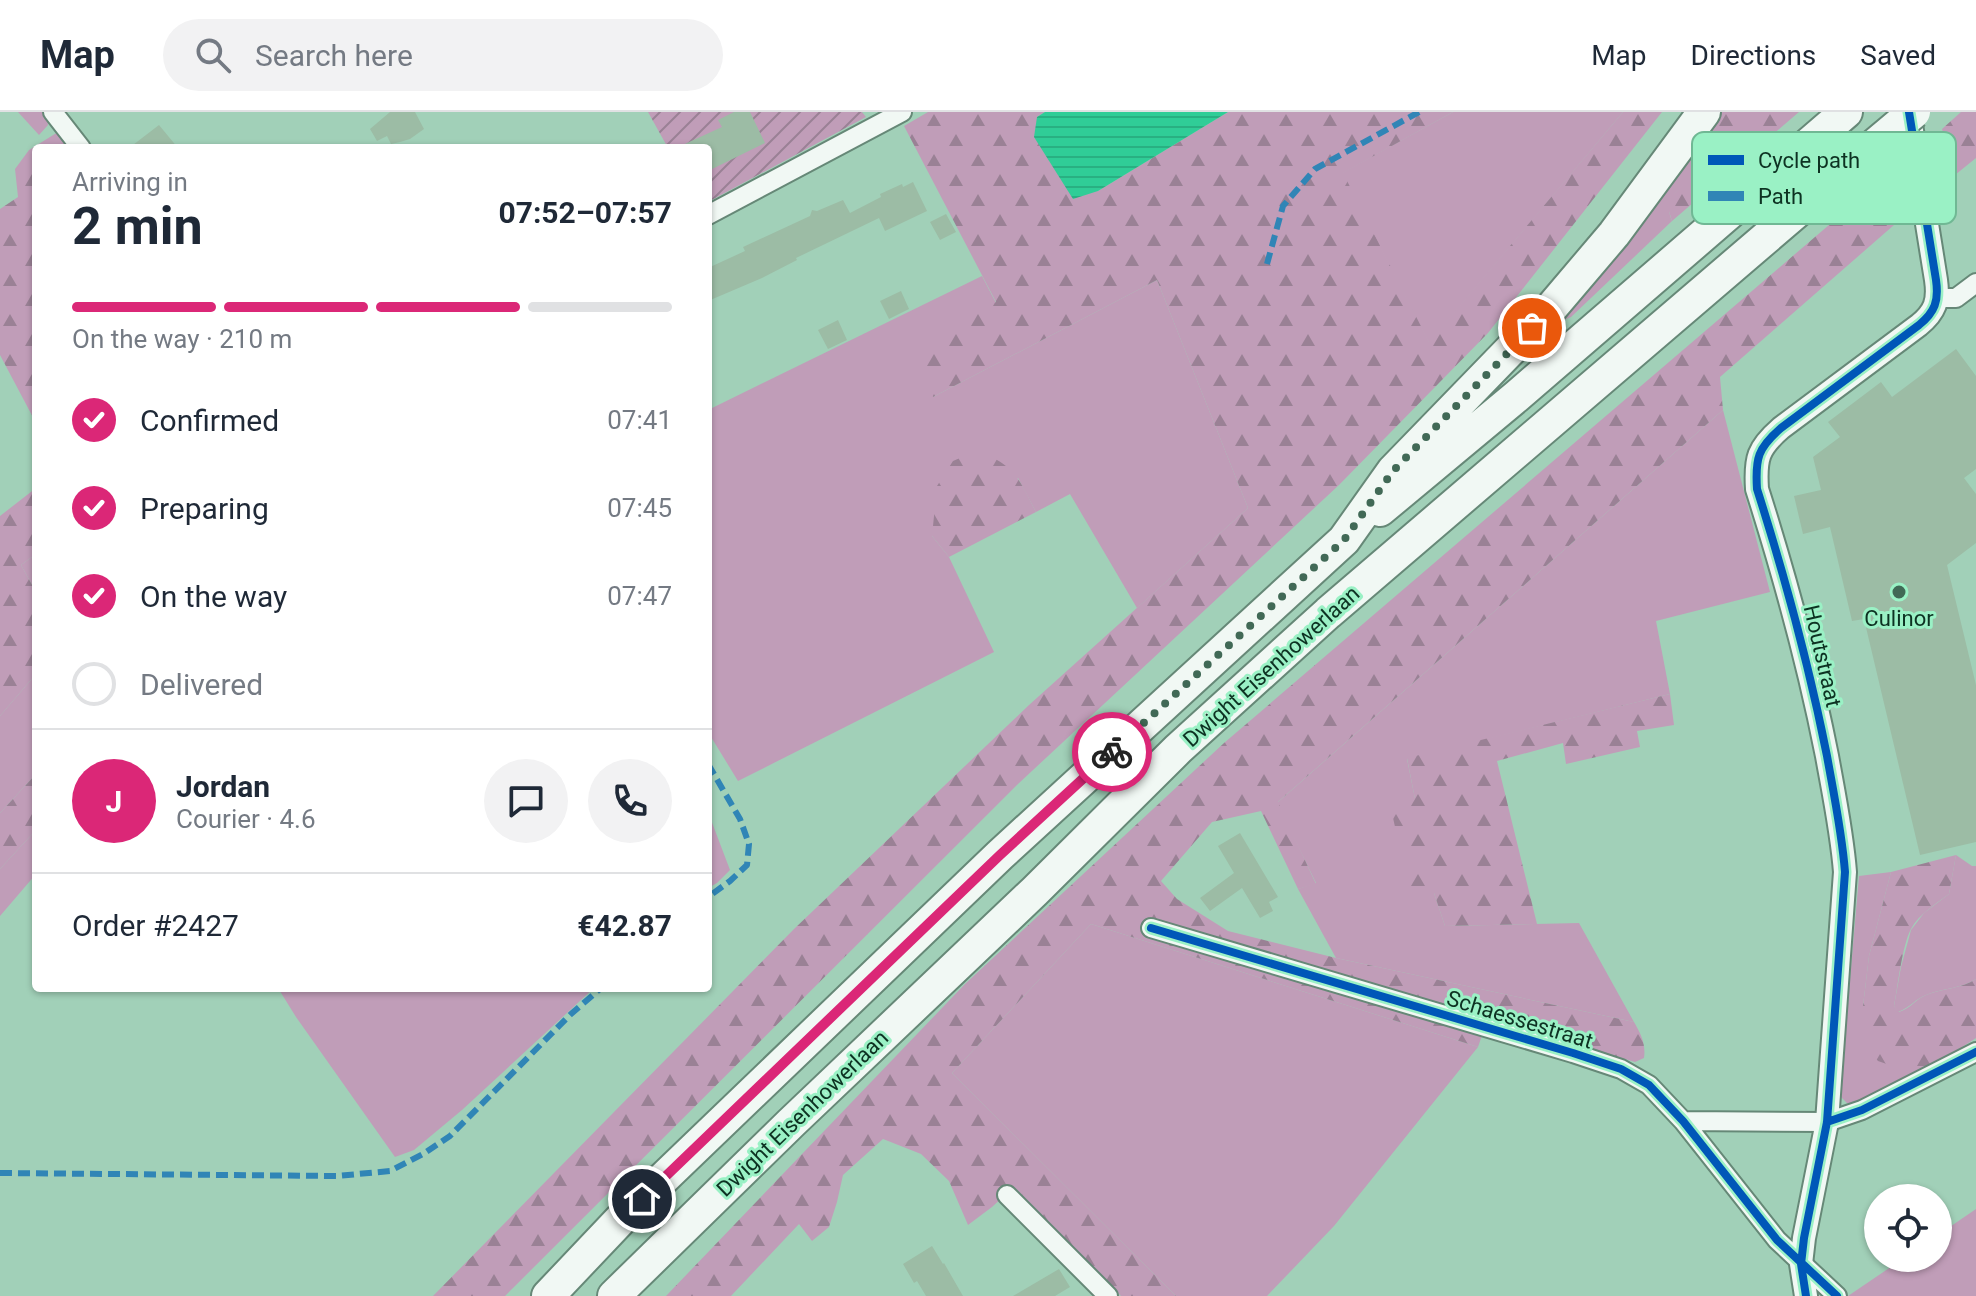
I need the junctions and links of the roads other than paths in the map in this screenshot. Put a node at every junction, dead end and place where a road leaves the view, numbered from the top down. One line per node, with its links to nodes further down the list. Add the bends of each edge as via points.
1 (53, 112): 9 (street)
2 (902, 112): 10 (street)
3 (1704, 112): 16 (highway, via 1614,234 1552,307 1393,471)
4 (1846, 112): 6 (highway)
5 (1912, 112): 7 (highway, Dwight Eisenhowerlaan, bridge); 8 (street)
6 (1823, 132)
7 (1889, 132)
8 (1915, 132)
9 (78, 144)
10 (712, 213)
11 (1716, 224): 16 (highway)
12 (1782, 224): 24 (highway, Dwight Eisenhowerlaan, bridge, via 1328,613 1178,749)
13 (1928, 224): 15 (street)
14 (1976, 283): 15 (street, via 1956,298)
15 (1938, 298): 20 (street, Houtstraat, via 1926,319 1767,440 1755,466 1757,489 1797,622 1843,841)
16 (1344, 540): 23 (highway, via 1000,855 621,1219)
17 (1151, 928): 19 (street, Schaessestraat, via 1621,1069 1649,1085)
18 (1976, 1052): 20 (street, via 1862,1110)
19 (1683, 1121): 20 (street); 22 (street, Schaessestraat)
20 (1827, 1122): 22 (street, Houtstraat)
21 (1007, 1195): 25 (street)
22 (1801, 1264): 26 (street, Houtstraat); 27 (street, Schaessestraat)
23 (548, 1296)
24 (614, 1296)
25 (1108, 1296)
26 (1806, 1296)
27 (1837, 1296)

